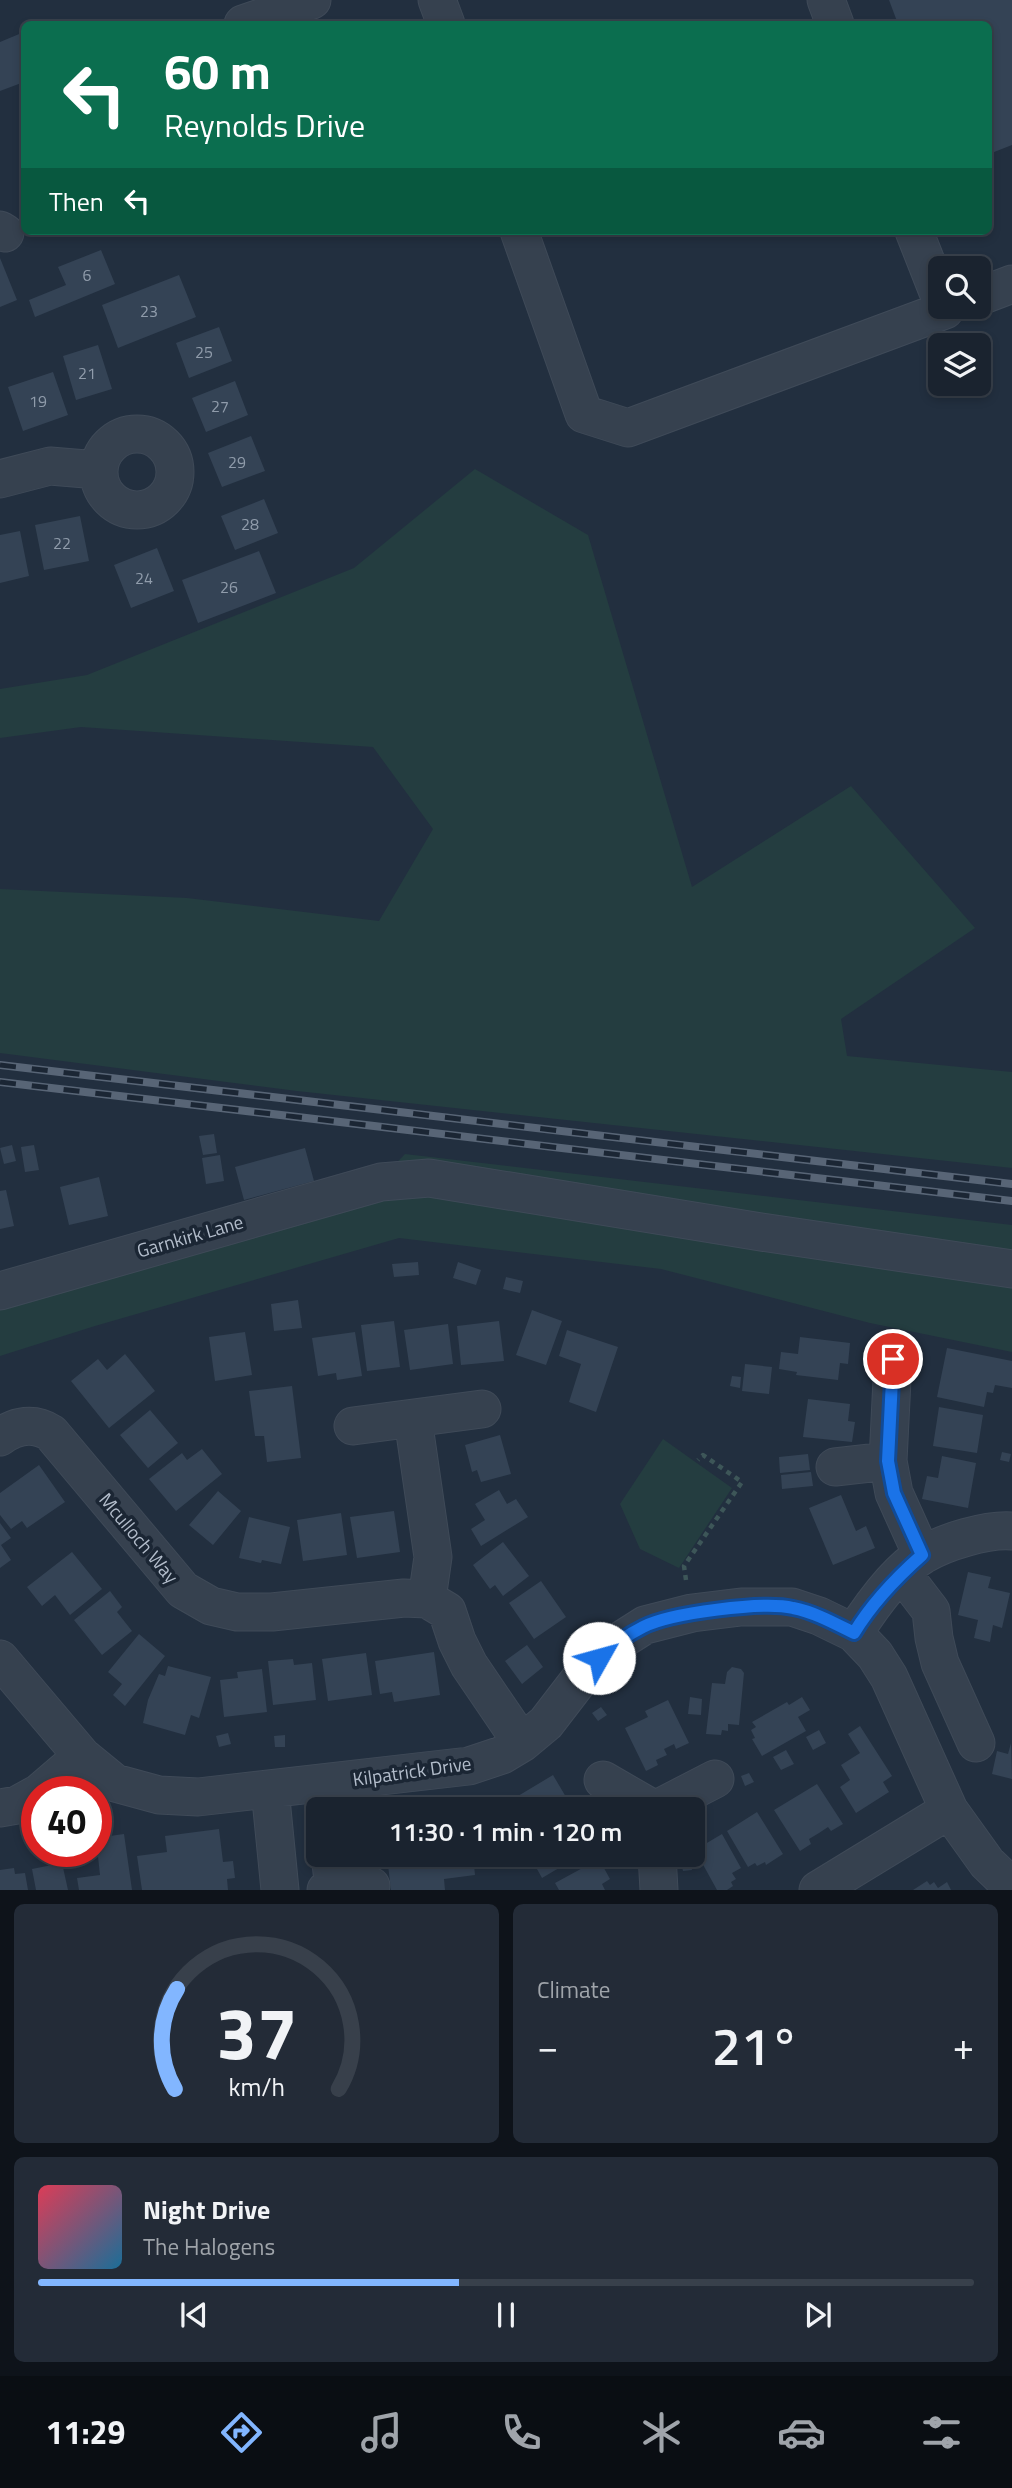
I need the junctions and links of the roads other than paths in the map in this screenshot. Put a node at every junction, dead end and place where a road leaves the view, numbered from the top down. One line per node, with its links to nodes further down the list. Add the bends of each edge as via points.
1 (312, 0): 4 (street)
2 (437, 0): 5 (street)
3 (826, 0): 6 (street)
4 (252, 21)
5 (445, 21)
6 (834, 21)
7 (520, 235): 12 (street, via 584,414 628,428)
8 (916, 235): 9 (street)
9 (928, 264)
10 (1012, 284): 11 (street)
11 (991, 292)
12 (928, 312)
13 (98, 470): 14 (street, via 50,466)
14 (0, 479)
15 (1012, 1269): 16 (street, Garnkirk Lane, via 429,1178 381,1182)
16 (0, 1291)
17 (893, 1359): 22 (street)
18 (482, 1409): 19 (street)
19 (413, 1419): 20 (street); 26 (street, via 433,1557)
20 (353, 1426)
21 (0, 1437): 26 (street, Mculloch Way, via 31,1426 51,1433 183,1590 211,1606 272,1612)
22 (888, 1461): 23 (street); 25 (street)
23 (835, 1467)
24 (1012, 1531): 25 (street, via 977,1535)
25 (912, 1564): 27 (street, via 869,1609); 29 (street, via 931,1611 940,1663)
26 (427, 1599): 30 (street, via 447,1611 469,1665)
27 (854, 1633): 30 (street, Kilpatrick Drive, via 792,1607 741,1607 645,1625 612,1646 546,1723); 40 (street, Kilpatrick Drive, via 889,1677)
28 (0, 1659): 31 (street, Kilpatrick Drive)
29 (976, 1742)
30 (522, 1743): 35 (street, Kilpatrick Drive, via 469,1766)
31 (82, 1756): 32 (street); 35 (street, Kilpatrick Drive, via 116,1783 159,1795 198,1797)
32 (58, 1776)
33 (715, 1779): 37 (street)
34 (603, 1780): 36 (street)
35 (270, 1789): 45 (street)
36 (632, 1797)
37 (680, 1797)
38 (21, 1803): 39 (street)
39 (0, 1808)
40 (949, 1810): 44 (street, Kilpatrick Drive, via 987,1863); 47 (street)
41 (658, 1867): 46 (street)
42 (330, 1878): 43 (street)
43 (372, 1886)
44 (1012, 1886)
45 (280, 1889)
46 (659, 1889)
47 (818, 1889)

